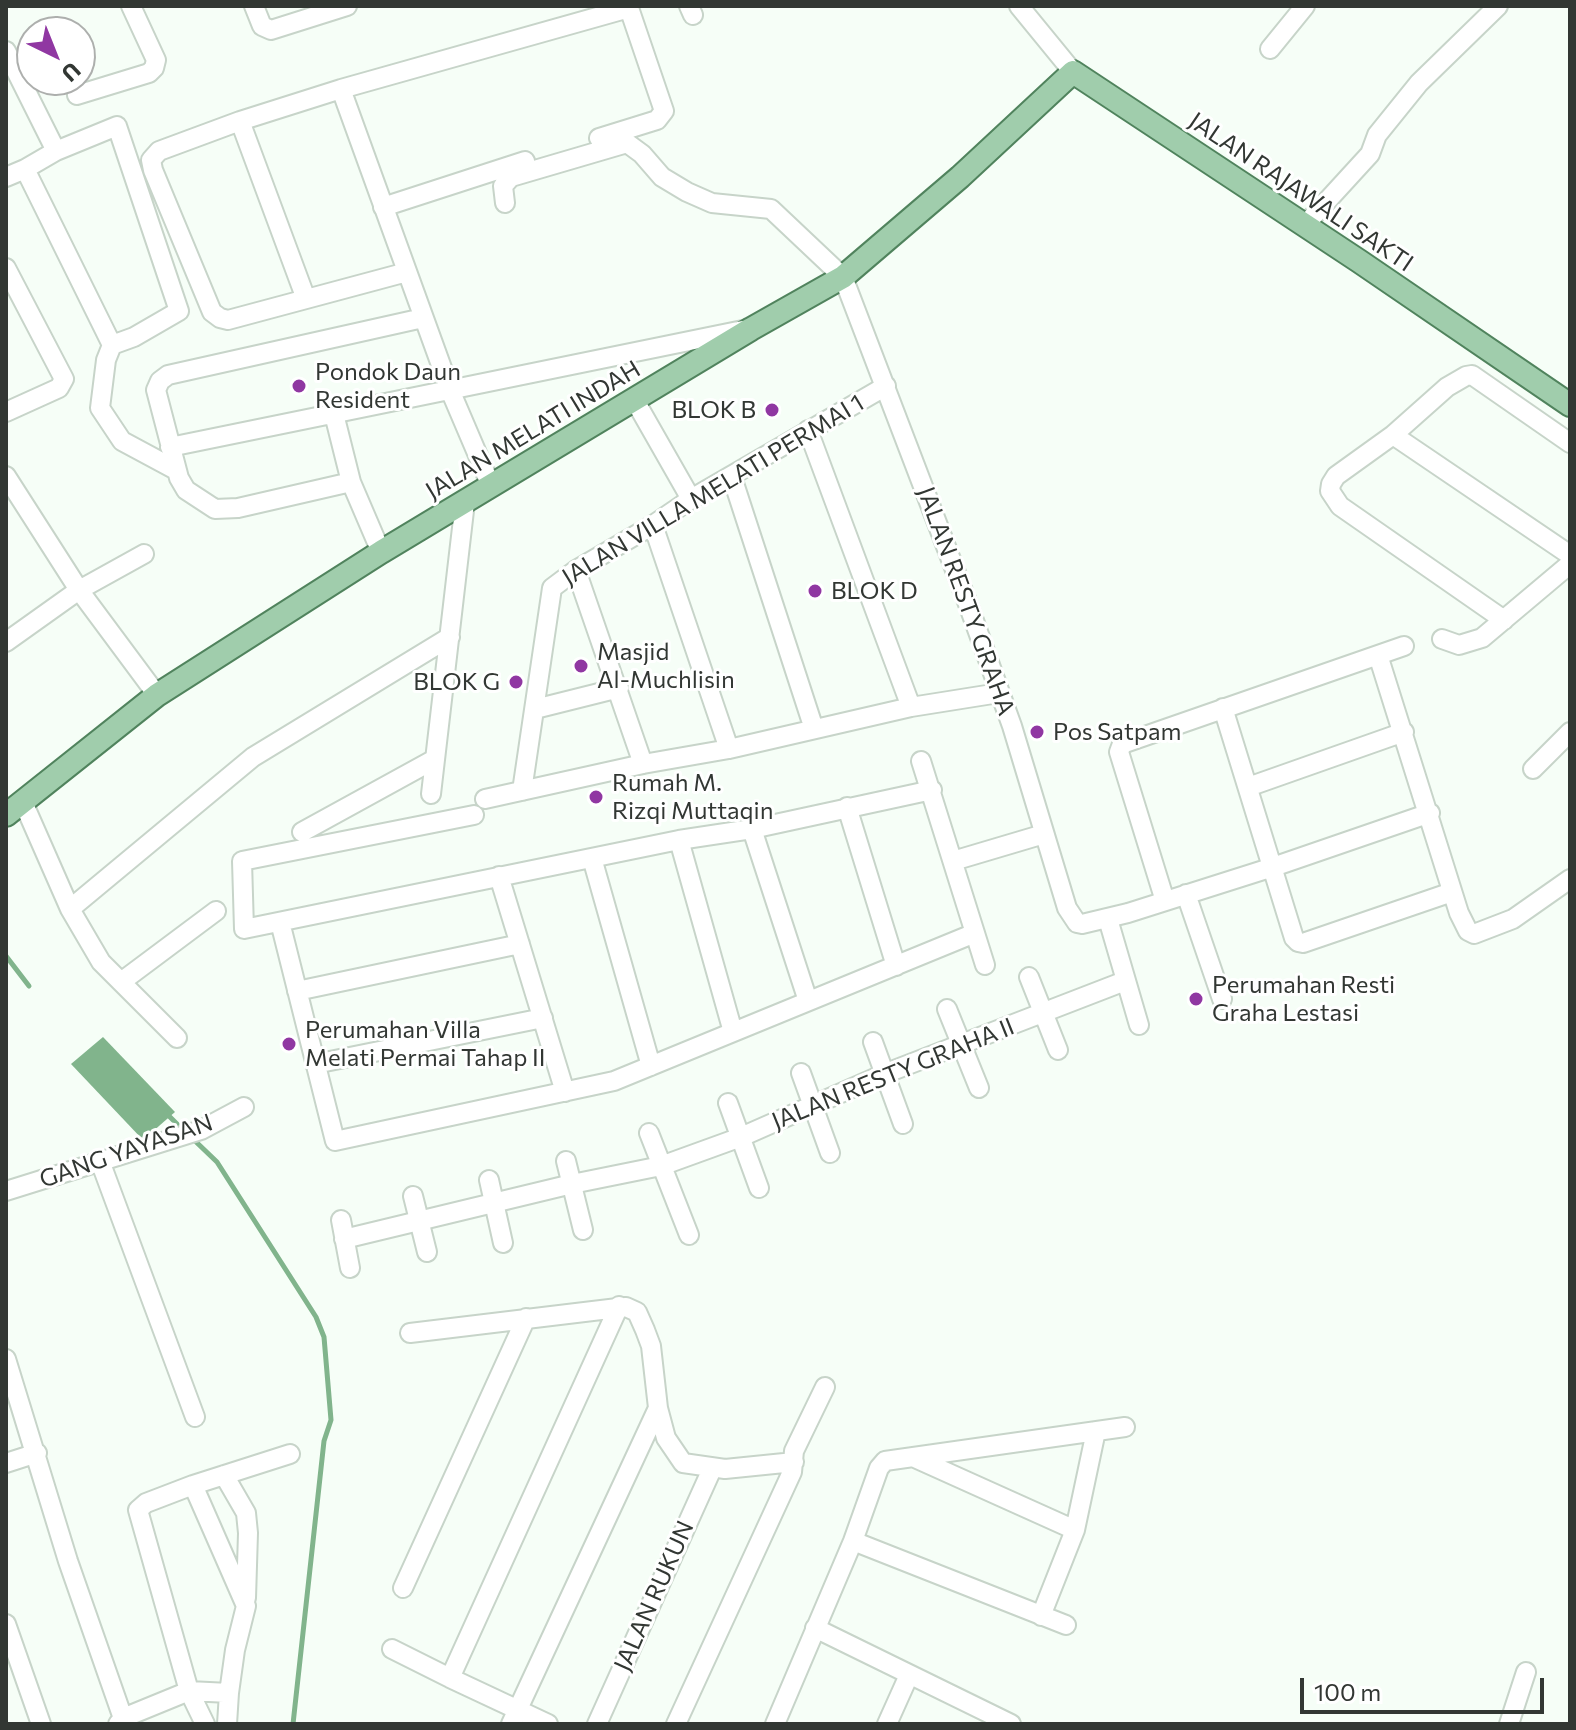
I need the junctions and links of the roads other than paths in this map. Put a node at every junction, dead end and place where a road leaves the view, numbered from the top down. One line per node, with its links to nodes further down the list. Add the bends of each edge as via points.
1 (131, 6): 10 (street, via 156,60 154,68)
2 (254, 6): 3 (street, via 262,26 271,30)
3 (347, 6)
4 (1019, 6): 9 (street, JALAN RAJAWALI SAKTI)
5 (1305, 6): 7 (street)
6 (1498, 6): 18 (street, via 1419,83 1377,135 1370,154)
7 (1270, 49)
8 (6, 51): 13 (street)
9 (1073, 72): 18 (main road, JALAN RAJAWALI SAKTI); 21 (main road, JALAN MELATI INDAH)
10 (96, 89)
11 (341, 89): 12 (street); 17 (street); 17 (street, via 629,8 663,108 660,118)
12 (240, 121): 22 (street); 22 (street, via 159,151 151,160 153,170 212,312 228,320)
13 (56, 151): 14 (street); 26 (street, via 117,126 179,311)
14 (25, 169): 15 (street); 26 (street)
15 (6, 177)
16 (505, 203): 21 (street, via 503,186 511,177 627,143 662,177 687,192 712,203 771,209)
17 (383, 207): 20 (street)
18 (1305, 225): 30 (main road, JALAN RAJAWALI SAKTI)
19 (6, 268): 23 (street)
20 (407, 272): 22 (street); 24 (street)
21 (843, 277): 25 (main road, JALAN MELATI INDAH); 27 (street, JALAN RESTY GRAHA)
22 (306, 299)
23 (13, 301): 31 (street, via 64,379 59,388)
24 (423, 318): 28 (street); 37 (street, via 168,375 156,390)
25 (751, 329): 28 (street); 29 (main road, JALAN MELATI INDAH)
26 (112, 345): 38 (street, via 100,408 122,441)
27 (886, 386): 34 (street, JALAN VILLA MELATI PERMAI 1); 59 (street, JALAN RESTY GRAHA)
28 (450, 390): 32 (street); 42 (street)
29 (634, 399): 42 (main road, JALAN MELATI INDAH); 43 (street)
30 (1566, 403): 33 (street)
31 (6, 412)
32 (334, 414): 37 (street); 41 (street)
33 (1545, 426): 35 (street, via 1472,375 1447,387); 36 (street)
34 (808, 430): 40 (street, JALAN VILLA MELATI PERMAI 1); 61 (street)
35 (1393, 435): 48 (street); 52 (street, via 1336,476 1333,498)
36 (1570, 443)
37 (170, 447): 38 (street)
38 (176, 470): 41 (street, via 186,490 215,509)
39 (6, 476): 51 (street)
40 (732, 477): 43 (street, JALAN VILLA MELATI PERMAI 1); 64 (street)
41 (351, 482): 46 (street)
42 (491, 486): 44 (main road, JALAN MELATI INDAH)
43 (691, 499): 45 (street, JALAN VILLA MELATI PERMAI 1)
44 (465, 502): 46 (main road, JALAN MELATI INDAH); 53 (street)
45 (653, 525): 50 (street, JALAN VILLA MELATI PERMAI 1); 67 (street)
46 (381, 552): 60 (main road, JALAN MELATI INDAH)
47 (144, 554): 51 (street)
48 (1570, 555)
49 (1570, 564): 52 (street)
50 (576, 570): 58 (street); 63 (street, JALAN VILLA MELATI PERMAI 1, via 552,588)
51 (79, 590): 55 (street); 60 (street)
52 (1504, 620): 54 (street, via 1470,643)
53 (450, 637): 68 (street); 93 (street, via 253,757)
54 (1442, 639)
55 (7, 641)
56 (1404, 646): 57 (street)
57 (1378, 655): 62 (street); 65 (street)
58 (619, 688): 63 (street); 70 (street)
59 (999, 693): 61 (street); 83 (street, JALAN RESTY GRAHA)
60 (157, 695): 78 (main road, JALAN MELATI INDAH)
61 (911, 707): 64 (street)
62 (1223, 708): 72 (street); 92 (street, via 1119,747)
63 (535, 709): 74 (street, JALAN VILLA MELATI PERMAI 1)
64 (814, 729): 67 (street)
65 (1404, 732): 72 (street); 79 (street)
66 (1570, 732): 71 (street)
67 (729, 749): 70 (street)
68 (435, 759): 75 (street); 82 (street)
69 (921, 761): 73 (street)
70 (643, 764): 74 (street)
71 (1533, 769)
72 (1248, 787): 87 (street)
73 (932, 790): 77 (street); 86 (street)
74 (522, 791): 76 (street)
75 (431, 794)
76 (485, 799)
77 (847, 807): 81 (street); 100 (street)
78 (14, 808): 93 (street)
79 (1430, 813): 87 (street); 90 (street)
80 (474, 815): 96 (street, via 242,861 244,929)
81 (752, 829): 84 (street); 106 (street)
82 (302, 832)
83 (1044, 834): 86 (street); 95 (street, JALAN RESTY GRAHA, via 1072,917 1082,924)
84 (679, 840): 85 (street); 111 (street)
85 (592, 858): 88 (street); 117 (street)
86 (953, 861): 97 (street)
87 (1273, 867): 90 (street, via 1294,938 1303,943); 91 (street)
88 (499, 876): 96 (street); 98 (street)
89 (1569, 882): 90 (street, via 1513,919 1474,934 1466,928)
90 (1452, 892)
91 (1186, 894): 92 (street); 105 (street)
92 (1165, 901): 95 (street)
93 (70, 909): 103 (street, via 101,962)
94 (216, 911): 103 (street)
95 (1108, 919): 102 (street)
96 (280, 922): 104 (street)
97 (975, 933): 99 (street); 100 (street)
98 (520, 944): 104 (street); 109 (street)
99 (985, 965)
100 (896, 966): 106 (street)
101 (1029, 977): 108 (street)
102 (1125, 981): 108 (street, JALAN RESTY GRAHA II); 110 (street)
103 (121, 982): 112 (street)
104 (297, 991): 116 (street)
105 (1222, 999)
106 (808, 1001): 111 (street)
107 (947, 1009): 114 (street)
108 (1043, 1013): 114 (street, JALAN RESTY GRAHA II); 115 (street)
109 (543, 1018): 116 (street); 121 (street)
110 (1139, 1025)
111 (733, 1032): 117 (street)
112 (177, 1038)
113 (873, 1042): 119 (street)
114 (960, 1045): 119 (street, JALAN RESTY GRAHA II); 120 (street)
115 (1058, 1050)
116 (315, 1064): 121 (street, via 334,1141)
117 (651, 1066): 121 (street)
118 (801, 1073): 123 (street)
119 (884, 1074): 123 (street, JALAN RESTY GRAHA II); 125 (street)
120 (979, 1088)
121 (565, 1092)
122 (728, 1103): 127 (street)
123 (812, 1104): 127 (street, JALAN RESTY GRAHA II); 128 (street)
124 (244, 1107): 129 (street, GANG YAYASAN, via 201,1130)
125 (903, 1124)
126 (649, 1133): 131 (street)
127 (741, 1137): 131 (street, JALAN RESTY GRAHA II); 134 (street)
128 (830, 1153)
129 (100, 1161): 135 (street, GANG YAYASAN); 150 (street)
130 (566, 1161): 133 (street)
131 (661, 1166): 133 (street, JALAN RESTY GRAHA II); 140 (street)
132 (489, 1180): 137 (street)
133 (572, 1184): 137 (street, JALAN RESTY GRAHA II); 139 (street)
134 (759, 1188)
135 (6, 1191)
136 (413, 1196): 138 (street)
137 (494, 1203): 138 (street, JALAN RESTY GRAHA II); 141 (street)
138 (420, 1221): 142 (street); 143 (street, JALAN RESTY GRAHA II, via 342,1229)
139 (583, 1230)
140 (689, 1235)
141 (503, 1243)
142 (427, 1252)
143 (350, 1268)
144 (619, 1306): 145 (street); 149 (street, via 637,1312 645,1330); 172 (street)
145 (526, 1318): 146 (street); 163 (street)
146 (410, 1333)
147 (6, 1359): 153 (street)
148 (825, 1387): 156 (street, via 794,1451)
149 (658, 1408): 158 (street, via 676,1454 688,1465); 175 (street)
150 (195, 1417)
151 (1125, 1427): 152 (street)
152 (1096, 1431): 155 (street); 161 (street)
153 (37, 1453): 157 (street); 177 (street)
154 (290, 1454): 159 (street)
155 (915, 1458): 161 (street); 162 (street, via 887,1460 879,1468)
156 (794, 1462): 158 (street); 183 (street)
157 (6, 1463)
158 (712, 1469): 182 (street, JALAN RUKUN)
159 (224, 1475): 160 (street); 164 (street, via 246,1513)
160 (193, 1485): 164 (street); 173 (street, via 146,1503 137,1514)
161 (1075, 1530): 165 (street)
162 (853, 1541): 165 (street); 168 (street)
163 (403, 1588)
164 (246, 1606): 174 (street)
165 (1041, 1616): 167 (street)
166 (6, 1624): 178 (street)
167 (1066, 1625)
168 (815, 1628): 171 (street); 184 (street)
169 (392, 1649): 172 (street)
170 (1526, 1672): 187 (street)
171 (909, 1675): 176 (street); 185 (street)
172 (450, 1678): 175 (street)
173 (189, 1691): 174 (street); 177 (street); 179 (street)
174 (229, 1693): 180 (street)
175 (514, 1717): 181 (street)
176 (991, 1719): 186 (street)
177 (122, 1722)
178 (41, 1724)
179 (205, 1724)
180 (227, 1724)
181 (548, 1724)
182 (597, 1724)
183 (676, 1724)
184 (775, 1724)
185 (887, 1724)
186 (1011, 1724)
187 (1509, 1724)

